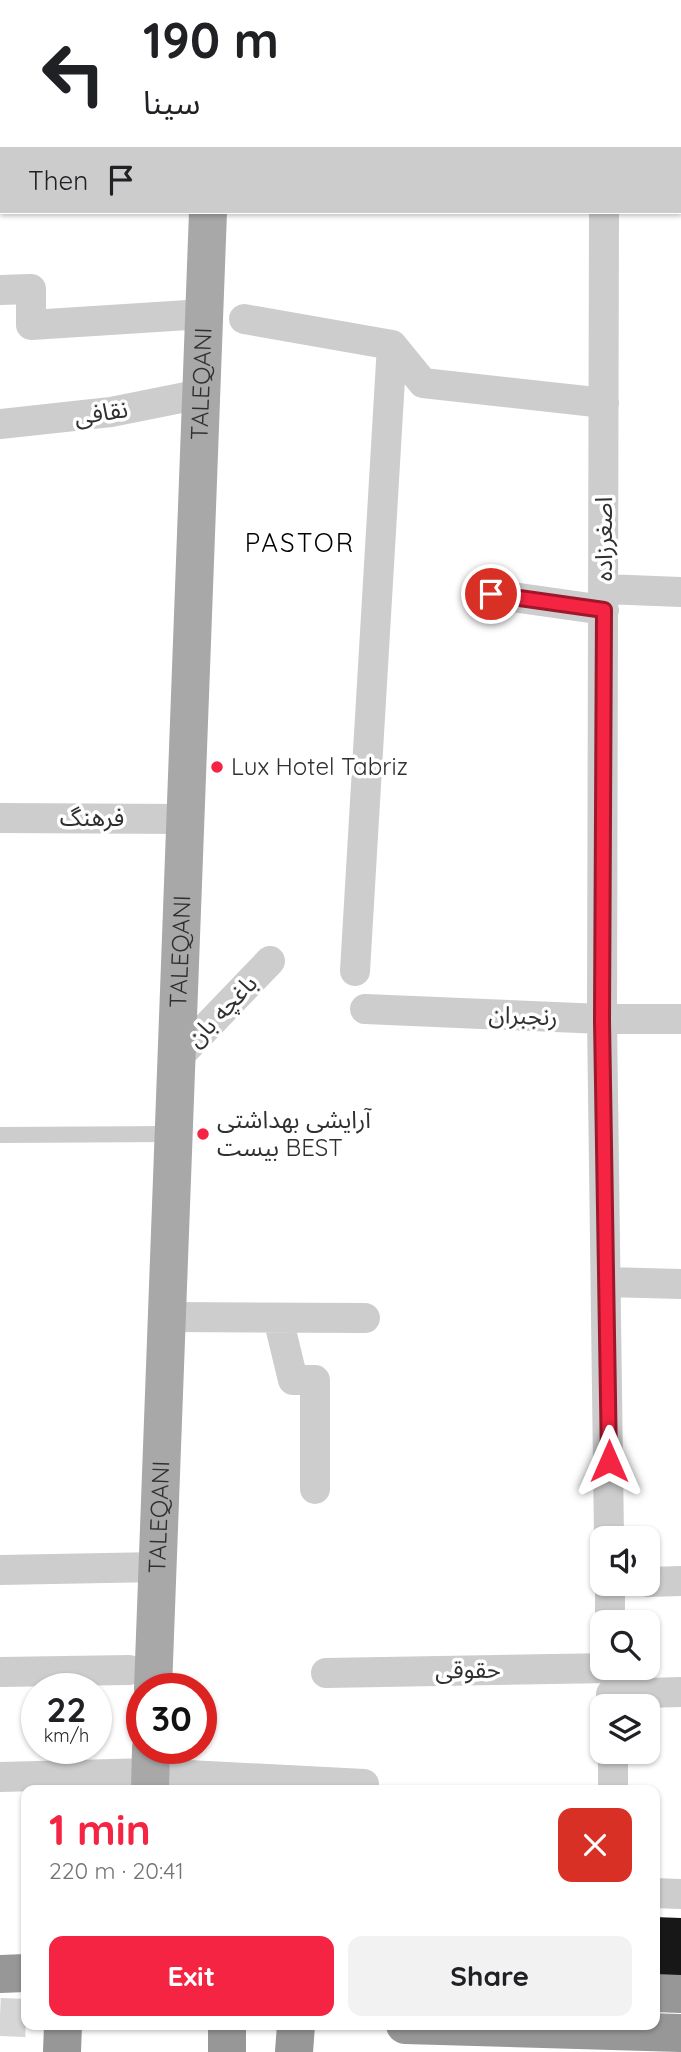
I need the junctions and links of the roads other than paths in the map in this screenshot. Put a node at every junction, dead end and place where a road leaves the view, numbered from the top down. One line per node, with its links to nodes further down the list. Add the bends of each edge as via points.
1 (208, 214): 4 (main road, TALEQANI)
2 (604, 214): 8 (street, اصغرزاده)
3 (0, 290): 4 (street, via 31,289 31,324)
4 (204, 314): 7 (main road, TALEQANI)
5 (244, 319): 6 (street)
6 (391, 345): 8 (street, via 423,383); 16 (street)
7 (201, 394): 9 (street, نقافی, via 111,412); 14 (main road, TALEQANI)
8 (604, 403): 12 (street, اصغرزاده)
9 (0, 424)
10 (681, 592): 12 (street)
11 (491, 594): 12 (street)
12 (604, 599): 19 (street, اصغرزاده)
13 (0, 818): 14 (street, فرهنگ)
14 (184, 819): 20 (main road, TALEQANI)
15 (270, 961): 20 (street, باغچه بان)
16 (355, 971)
17 (365, 1009): 19 (street, رنجبران)
18 (681, 1018): 19 (street, رنجبران)
19 (602, 1020): 23 (street, اصغرزاده)
20 (174, 1061): 21 (main road, TALEQANI)
21 (172, 1134): 22 (lane); 25 (main road, TALEQANI)
22 (0, 1135)
23 (607, 1282): 24 (street); 29 (street, اصغرزاده)
24 (681, 1284)
25 (165, 1317): 26 (street); 30 (main road, TALEQANI)
26 (278, 1318): 27 (street); 28 (street, via 293,1380 315,1380)
27 (365, 1318)
28 (315, 1489)
29 (609, 1526)
30 (158, 1567): 31 (street); 35 (main road, TALEQANI)
31 (0, 1570)
32 (681, 1581): 33 (street)
33 (660, 1582)
34 (0, 1672): 37 (street)
35 (142, 1673)
36 (326, 1673): 38 (street, حقوقی)
37 (126, 1679)
38 (611, 1684): 39 (street, حقوقی)
39 (681, 1692)
40 (612, 1764): 44 (street)
41 (150, 1770): 42 (street); 43 (street)
42 (0, 1777)
43 (364, 1784)
44 (613, 1785)
45 (660, 1893): 46 (street)
46 (681, 1894)
47 (21, 1973): 48 (highway)
48 (0, 1974)
49 (660, 1993): 50 (highway)
50 (681, 1994)
51 (63, 2030): 56 (highway)
52 (227, 2030): 57 (highway)
53 (296, 2030): 58 (highway)
54 (578, 2030): 55 (highway)
55 (681, 2033)
56 (62, 2052)
57 (228, 2052)
58 (295, 2052)

